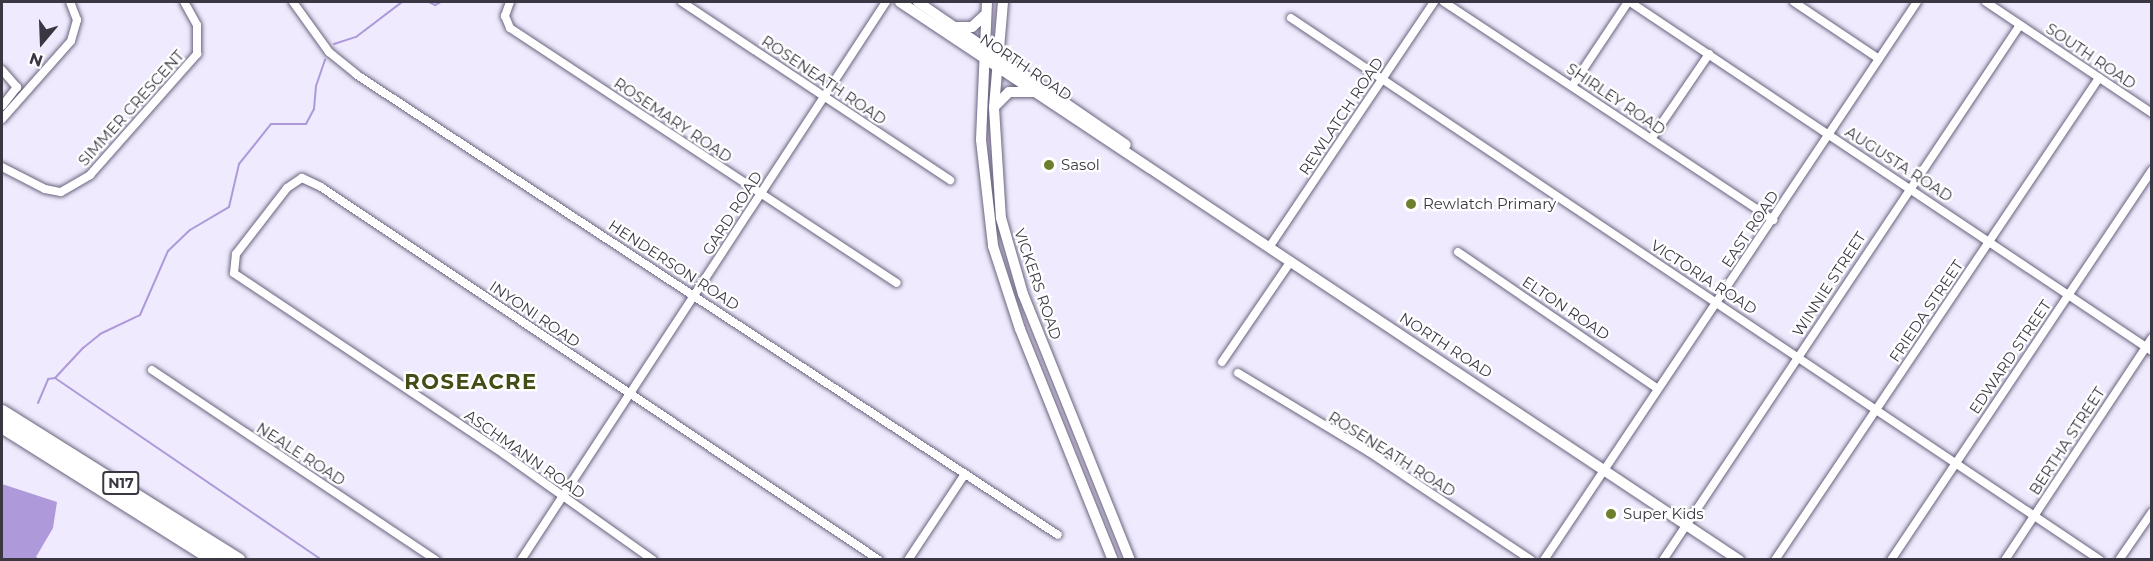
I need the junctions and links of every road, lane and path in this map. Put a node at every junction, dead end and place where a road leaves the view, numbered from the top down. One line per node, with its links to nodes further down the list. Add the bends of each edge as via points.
1 (70, 2): 34 (street, via 77,20 71,41)
2 (184, 2): 38 (street, SIMMER CRESCENT, via 197,25 197,54 83,182 68,190 53,191)
3 (293, 2): 50 (street, HENDERSON ROAD, via 319,40 357,75)
4 (510, 2): 42 (street, ROSEMARY ROAD, via 505,16 507,25 524,39)
5 (682, 2): 30 (street, ROSENEATH ROAD)
6 (886, 2): 30 (street, GARD ROAD)
7 (900, 2): 21 (street, NORTH ROAD)
8 (918, 2): 20 (street, NORTH ROAD)
9 (987, 2): 17 (street, VICKERS ROAD)
10 (1003, 2): 23 (street, VICKERS ROAD)
11 (1434, 2): 26 (street, REWLATCH ROAD)
12 (1444, 2): 28 (street, SHIRLEY ROAD)
13 (1629, 2): 22 (street, AUGUSTA ROAD); 28 (street)
14 (1794, 2): 24 (street)
15 (1917, 2): 24 (street, EAST ROAD)
16 (1986, 2): 19 (street, SOUTH ROAD)
17 (986, 14): 20 (street, via 972,27); 21 (street, VICKERS ROAD)
18 (1291, 18): 26 (street, VICTORIA ROAD)
19 (2020, 25): 27 (street, SOUTH ROAD); 41 (street, WINNIE STREET)
20 (957, 27): 21 (street, NORTH ROAD)
21 (983, 50): 23 (street, NORTH ROAD); 79 (street, VICKERS ROAD, via 981,140 993,246 1012,308)
22 (1709, 54): 35 (street, AUGUSTA ROAD); 36 (street)
23 (997, 59): 29 (street, NORTH ROAD); 32 (street, VICKERS ROAD); 37 (street, NORTH ROAD)
24 (1879, 59): 35 (street, EAST ROAD)
25 (2, 70): 31 (street, via 17,87)
26 (1383, 78): 45 (street, REWLATCH ROAD); 52 (street, VICTORIA ROAD)
27 (2099, 78): 33 (street, SOUTH ROAD); 44 (street, FRIEDA STREET)
28 (1572, 86): 36 (street, SHIRLEY ROAD)
29 (1038, 92): 32 (street, via 1008,92); 37 (street, NORTH ROAD, via 1111,144)
30 (824, 96): 40 (street, ROSENEATH ROAD); 42 (street, GARD ROAD)
31 (2, 106)
32 (994, 108): 80 (street, VICKERS ROAD, via 1000,212 1013,265)
33 (2151, 113)
34 (2, 119)
35 (1829, 135): 41 (street, AUGUSTA ROAD); 43 (street, EAST ROAD)
36 (1652, 139): 43 (street, SHIRLEY ROAD)
37 (1137, 156): 45 (street, NORTH ROAD)
38 (2, 167)
39 (2151, 170): 51 (street, EDWARD STREET)
40 (950, 180)
41 (1909, 188): 44 (street, AUGUSTA ROAD); 55 (street, WINNIE STREET)
42 (760, 194): 48 (street, ROSEMARY ROAD); 50 (street, GARD ROAD)
43 (1773, 220): 52 (street, EAST ROAD)
44 (1989, 240): 51 (street, AUGUSTA ROAD); 61 (street, FRIEDA STREET)
45 (1270, 246): 47 (street, NORTH ROAD)
46 (1458, 252): 59 (street, ELTON ROAD)
47 (1292, 261): 56 (street); 65 (street, NORTH ROAD)
48 (896, 283)
49 (260, 292): 60 (street, INYONI ROAD, via 234,273 233,261 287,188 306,178); 67 (street, ASCHMANN ROAD)
50 (694, 295): 60 (street, GARD ROAD); 66 (street, HENDERSON ROAD)
51 (2068, 295): 54 (street, AUGUSTA ROAD); 64 (street, EDWARD STREET)
52 (1717, 302): 55 (street, VICTORIA ROAD); 59 (street, EAST ROAD)
53 (2151, 338): 54 (street, BERTHA STREET)
54 (2149, 349): 69 (street, BERTHA STREET)
55 (1797, 356): 61 (street, VICTORIA ROAD); 70 (street, WINNIE STREET)
56 (1222, 362)
57 (152, 370): 74 (street, NEALE ROAD)
58 (1238, 373): 81 (street, ROSENEATH ROAD, via 1369,453)
59 (1658, 389): 65 (street, EAST ROAD)
60 (630, 396): 67 (street, GARD ROAD); 77 (street, INYONI ROAD)
61 (1877, 409): 64 (street, VICTORIA ROAD); 85 (street, FRIEDA STREET)
62 (2, 412): 73 (highway, N17, via 102,471)
63 (2, 426): 72 (highway, N17)
64 (1956, 461): 69 (street, VICTORIA ROAD); 86 (street, EDWARD STREET)
65 (1604, 468): 70 (street, NORTH ROAD); 82 (street, EAST ROAD)
66 (965, 474): 71 (street, HENDERSON ROAD); 78 (street)
67 (563, 497): 75 (street, GARD ROAD); 76 (street, ASCHMANN ROAD)
68 (2151, 512): 89 (street)
69 (2035, 515): 87 (street, BERTHA STREET); 88 (street, VICTORIA ROAD)
70 (1687, 524): 83 (street, WINNIE STREET); 84 (street, NORTH ROAD)
71 (1058, 535)
72 (215, 560)
73 (238, 560)
74 (436, 560)
75 (521, 560)
76 (653, 560)
77 (879, 560)
78 (908, 560)
79 (1113, 560)
80 (1130, 560)
81 (1531, 560)
82 (1544, 560)
83 (1663, 560)
84 (1739, 560)
85 (1775, 560)
86 (1891, 560)
87 (2005, 560)
88 (2100, 560)
89 (2119, 560)

